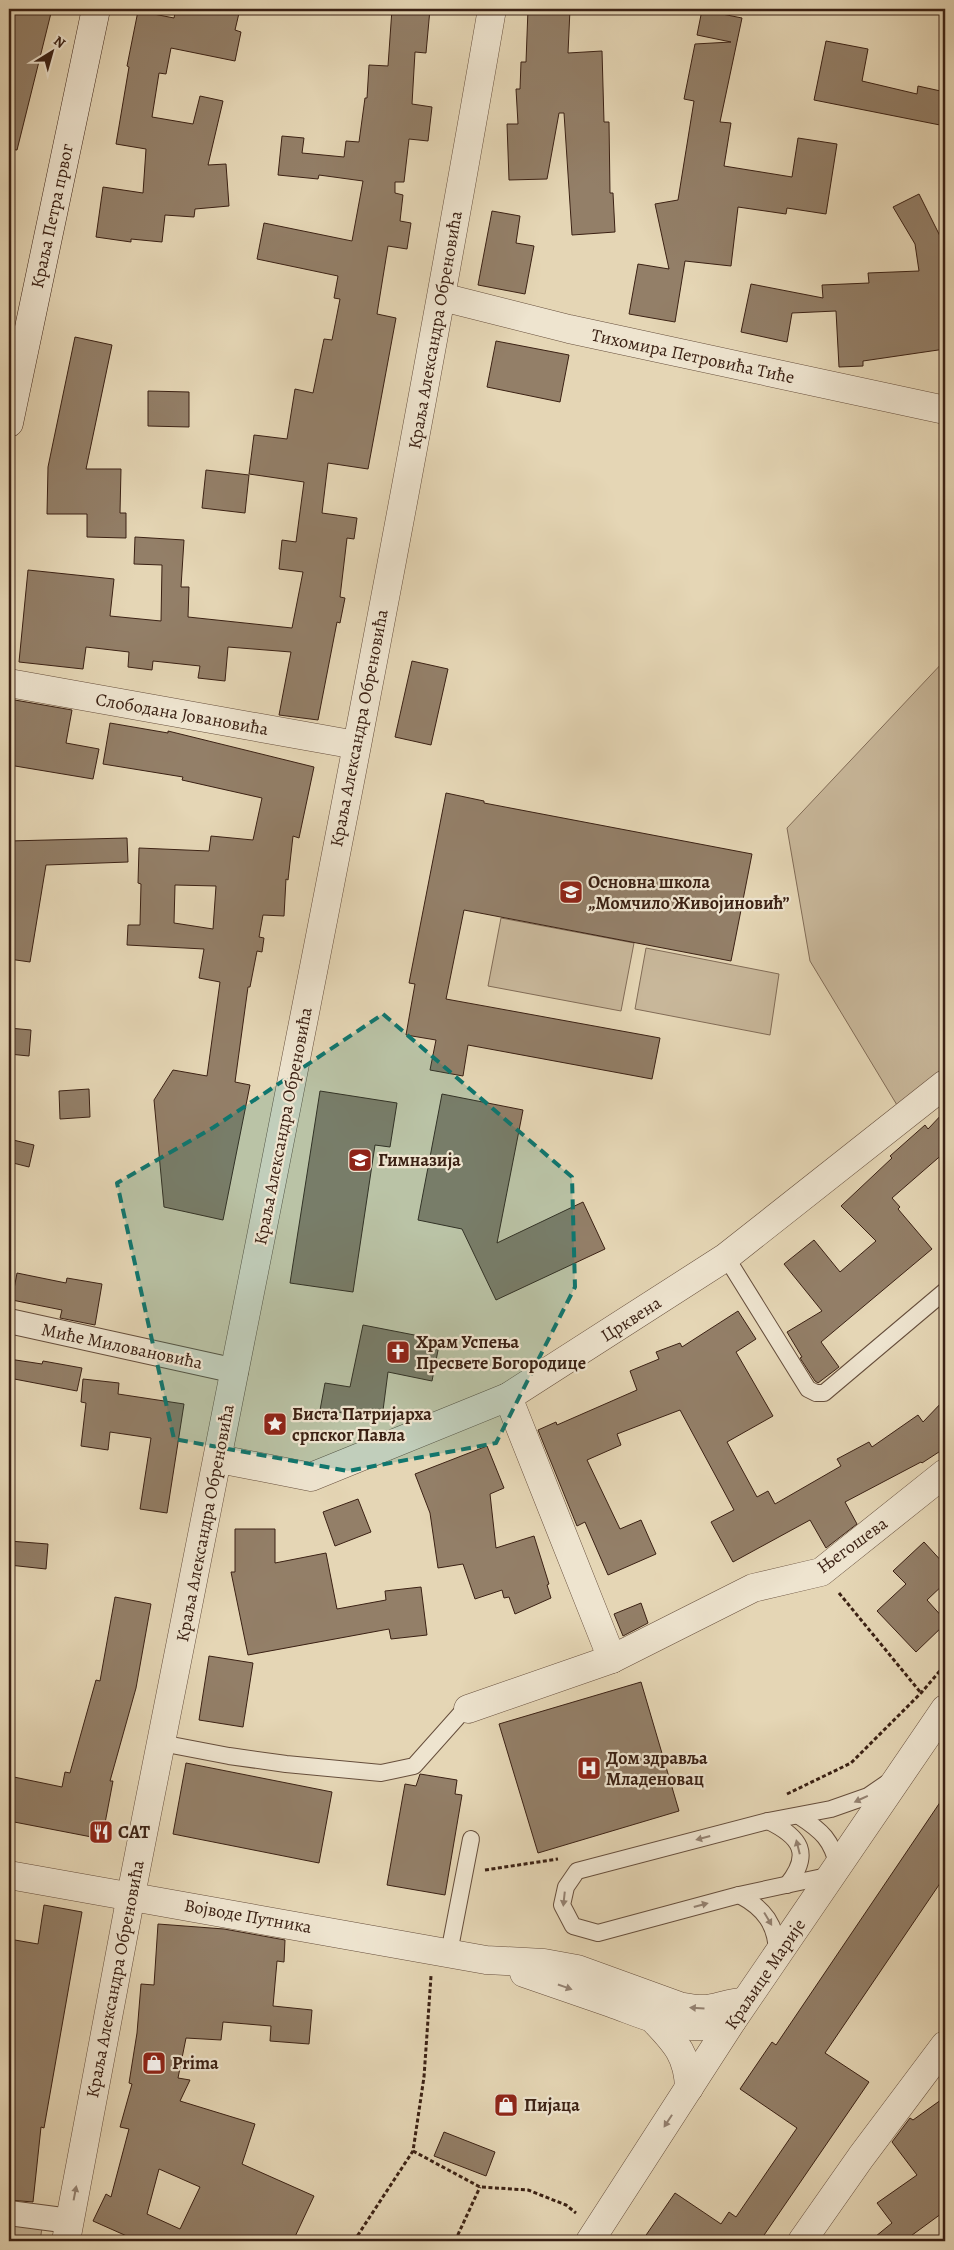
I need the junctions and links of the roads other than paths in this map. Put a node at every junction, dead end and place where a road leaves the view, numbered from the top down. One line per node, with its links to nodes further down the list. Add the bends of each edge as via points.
1 (96, 9): 5 (street, Краља Петра првог)
2 (492, 9): 3 (street, Краља Александра Обреновића)
3 (442, 297): 4 (street, Тихомира Петровића Тиће, via 569,330); 7 (street, Краља Александра Обреновића)
4 (945, 410)
5 (9, 423)
6 (9, 683): 7 (street, Слободана Јовановића)
7 (356, 745): 12 (street, Краља Александра Обреновића)
8 (945, 1084): 9 (street, Црквена)
9 (726, 1258): 10 (lane, via 808,1389 816,1393 824,1393); 13 (street, Црквена)
10 (945, 1291)
11 (9, 1321): 12 (street, Миће Миловановића)
12 (236, 1371): 14 (street, Краља Александра Обреновића)
13 (508, 1397): 14 (street, Црквена, via 312,1477); 16 (street)
14 (218, 1459): 19 (street, Краља Александра Обреновића)
15 (945, 1473): 16 (street, Његошева, via 821,1572 754,1588)
16 (612, 1659): 17 (street, Његошева)
17 (468, 1709): 19 (lane, via 414,1766 381,1772 286,1764)
18 (945, 1709): 20 (street, Краљице Марије)
19 (161, 1743): 27 (street, Краља Александра Обреновића)
20 (902, 1773): 21 (lane, one-way to 21, via 850,1804); 24 (street, Краљице Марије)
21 (799, 1816): 22 (lane); 24 (lane, via 826,1837 834,1850)
22 (768, 1821): 26 (lane, one-way to 22, via 799,1870 797,1841 785,1829); 28 (lane, one-way to 28, via 577,1871 566,1887 562,1905 573,1926 598,1933)
23 (471, 1839): 29 (lane, via 466,1872)
24 (835, 1871): 26 (lane); 30 (street, Краљице Марије)
25 (9, 1875): 27 (street, Војводе Путника)
26 (787, 1885): 28 (lane)
27 (131, 1895): 29 (street, Војводе Путника); 37 (street, Краља Александра Обреновића, one-way to 27)
28 (739, 1895): 30 (lane, one-way to 30, via 763,1911 777,1939)
29 (442, 1952): 31 (street, Војводе Путника)
30 (777, 1956): 32 (street, Краљице Марије)
31 (486, 1960): 32 (street, Војводе Путника, one-way to 31, via 679,2006 577,1969 544,1962); 33 (street, Војводе Путника, one-way to 33)
32 (738, 2012): 33 (street, Војводе Путника, via 709,2027); 35 (street, Краљице Марије)
33 (655, 2021): 35 (street, via 681,2051 687,2064)
34 (945, 2045): 39 (street)
35 (689, 2088): 38 (street, Краљице Марије, one-way to 38)
36 (9, 2213): 37 (street)
37 (68, 2231)
38 (596, 2233)
39 (802, 2241)

